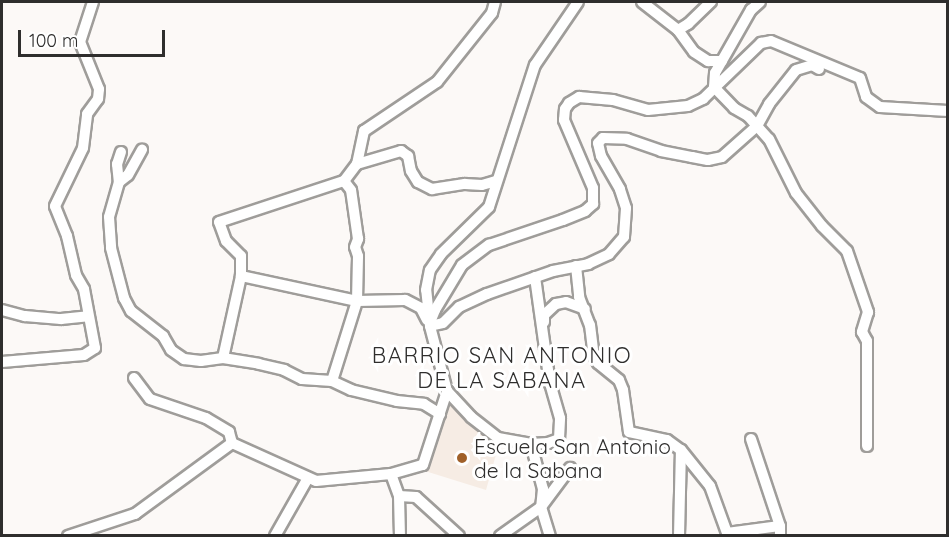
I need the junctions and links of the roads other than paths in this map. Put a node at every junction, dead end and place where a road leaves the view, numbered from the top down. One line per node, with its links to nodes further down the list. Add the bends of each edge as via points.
1 (93, 2): 25 (street, via 81,42 99,89 98,99 87,114 81,154 55,206 84,289)
2 (495, 2): 15 (street, via 492,13 436,82 364,131)
3 (578, 2): 17 (street, via 535,66)
4 (642, 2): 7 (street)
5 (711, 2): 7 (street)
6 (760, 2): 8 (street, via 751,10)
7 (678, 30): 8 (street, via 694,52 708,61)
8 (722, 61): 10 (street, via 715,73)
9 (819, 69): 12 (street, via 812,65 796,70)
10 (714, 87): 11 (street, via 761,43 771,41 860,78 866,97 880,107); 12 (street); 26 (street, via 703,99 673,109 642,109 593,97 579,97 569,103 564,120 593,188 594,204 563,220 489,245 462,265 446,288)
11 (948, 111)
12 (757, 126): 19 (street, via 722,157 708,160 661,151 627,139 603,138 598,143 601,156 626,208 624,237 609,254); 37 (street, via 769,139 796,193 847,251 863,297 868,312 862,332 867,341)
13 (142, 150): 18 (street, via 128,175)
14 (121, 152): 18 (street, via 117,164)
15 (357, 164): 16 (street); 17 (street, via 401,151 408,156 418,182 432,189)
16 (344, 181): 20 (street, via 219,222 226,241 241,256); 22 (street, via 351,190 358,238)
17 (496, 181): 26 (street, via 489,207 430,270 426,290)
18 (119, 182): 28 (street, via 108,235 131,311 184,359)
19 (576, 266): 21 (street); 23 (street, via 579,297)
20 (241, 276): 22 (street); 28 (street)
21 (535, 277): 26 (street, via 459,307 443,323); 27 (street)
22 (357, 301): 26 (street, via 405,300 421,308); 31 (street)
23 (585, 309): 27 (street, via 566,302 556,304 544,315); 38 (street, via 594,356 619,380 623,390 629,432 667,440)
24 (2, 310): 25 (street, via 61,319)
25 (88, 316): 29 (street, via 95,343 91,352)
26 (430, 326): 32 (street)
27 (544, 330): 36 (street, via 550,384 560,418 559,439)
28 (223, 358): 31 (street, via 284,370 302,379)
29 (2, 362)
30 (134, 378): 35 (street, via 150,399 206,418 229,432)
31 (332, 381): 33 (street, via 351,390 424,404)
32 (447, 391): 33 (street); 36 (street, via 498,438)
33 (440, 414): 40 (street, via 423,465)
34 (751, 439): 45 (street)
35 (232, 443): 41 (street); 44 (street, via 135,514)
36 (531, 444): 43 (street, via 543,489)
37 (867, 446)
38 (681, 450): 45 (street, via 710,486 727,533); 52 (street)
39 (570, 468): 43 (street)
40 (391, 474): 41 (street, via 316,481); 42 (street)
41 (308, 477): 47 (street)
42 (399, 496): 48 (street); 49 (street, via 416,497)
43 (541, 507): 50 (street); 51 (street)
44 (100, 531): 46 (street)
45 (780, 531)
46 (68, 536)
47 (275, 536)
48 (400, 536)
49 (459, 536)
50 (500, 536)
51 (550, 536)
52 (679, 536)

